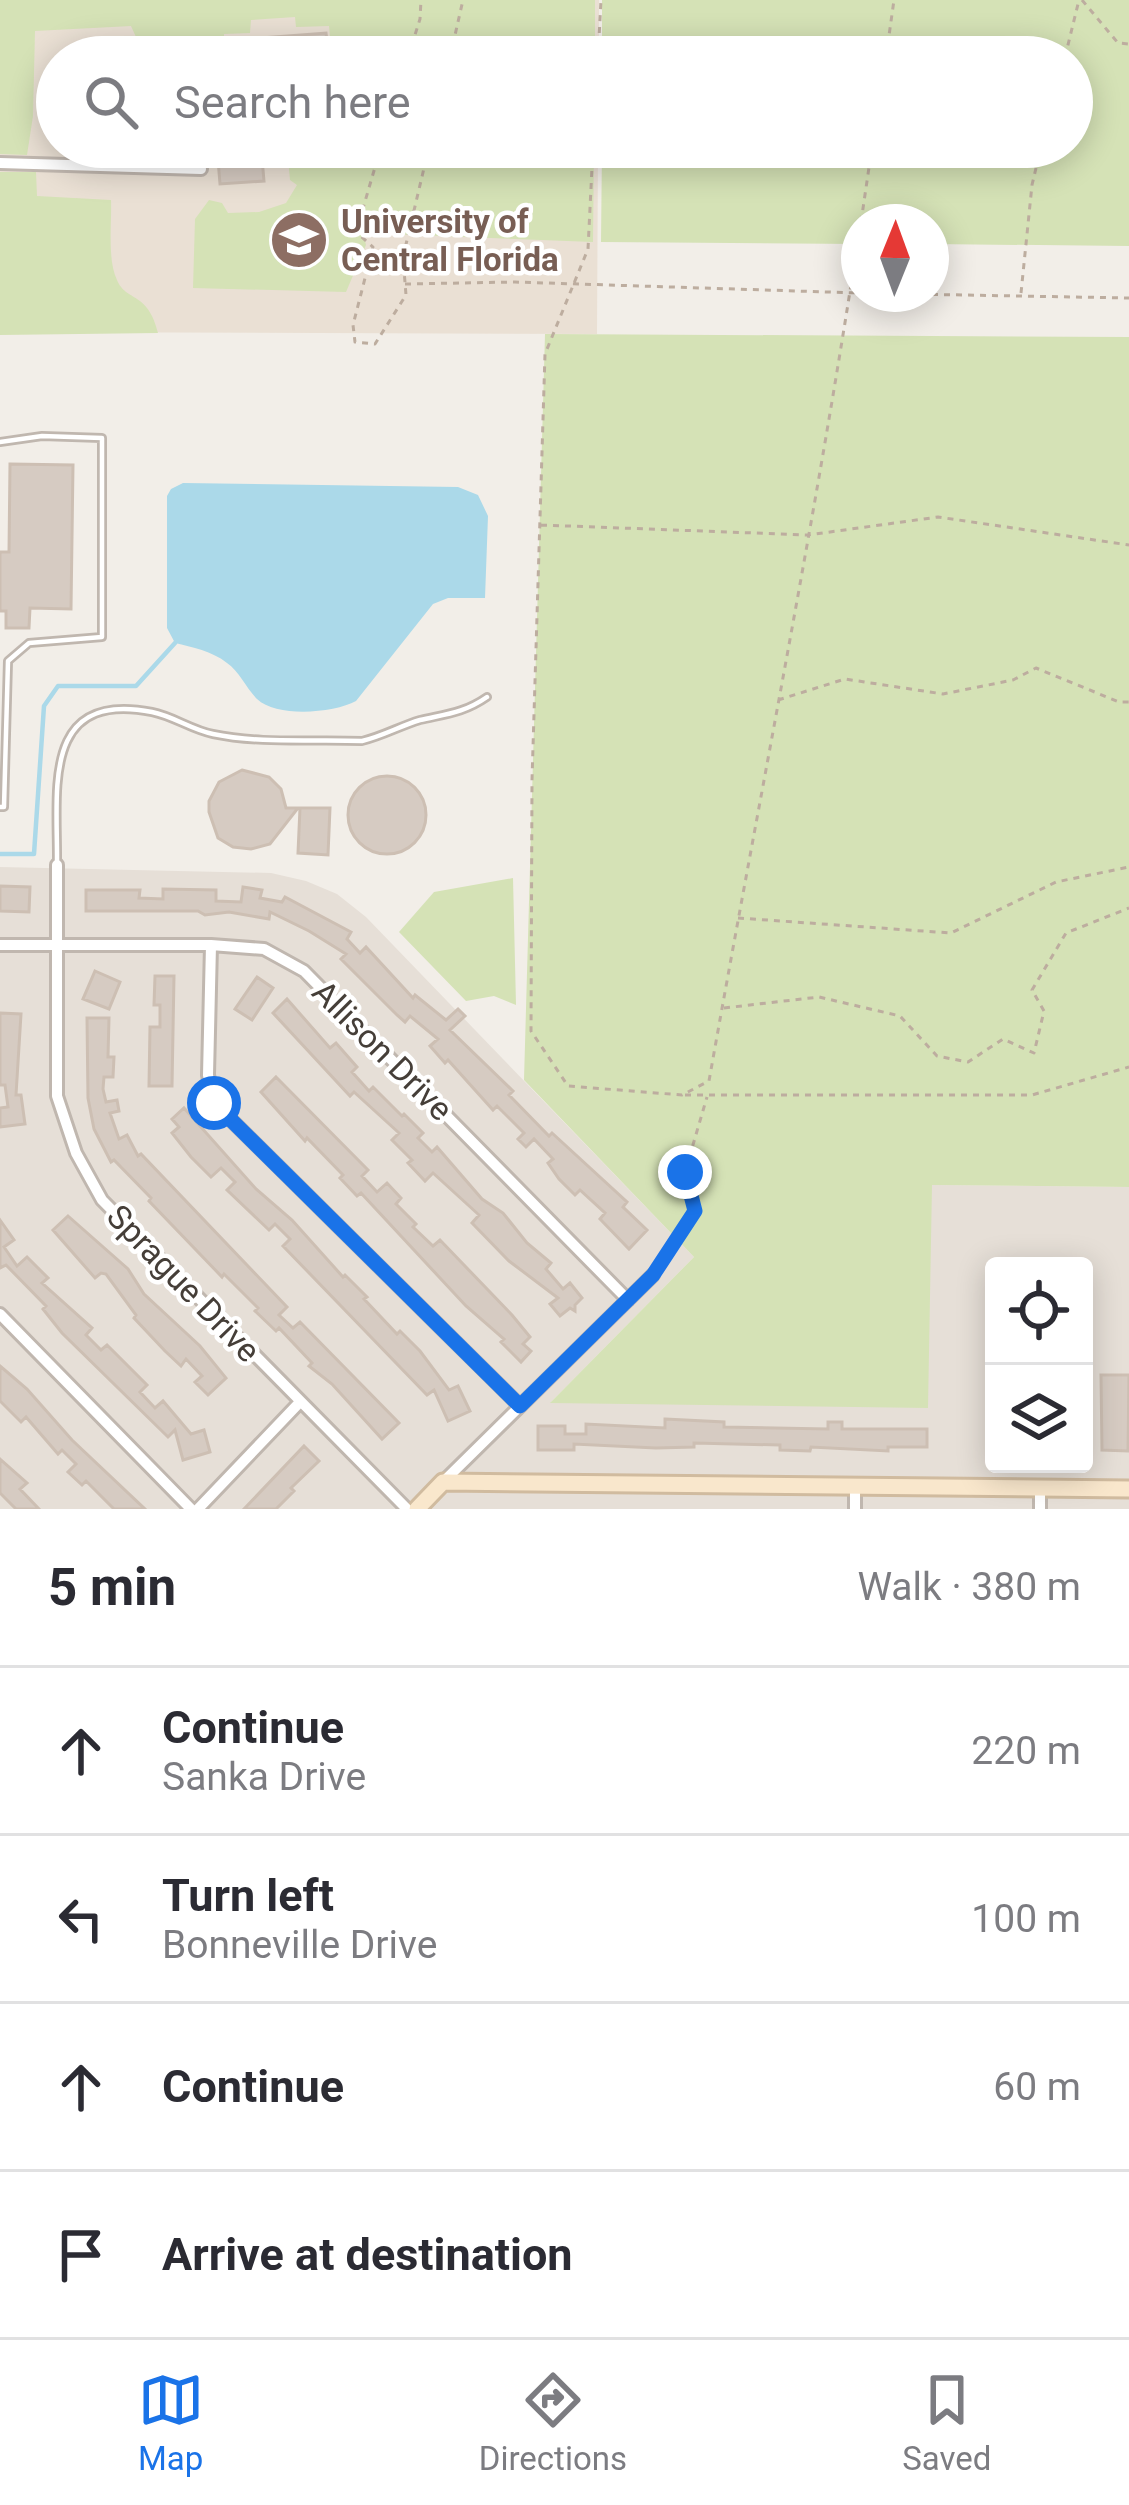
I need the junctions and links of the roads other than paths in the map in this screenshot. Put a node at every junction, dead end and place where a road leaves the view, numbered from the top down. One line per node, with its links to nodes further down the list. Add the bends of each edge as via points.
1 (0, 164): 2 (street)
2 (36, 165)
3 (161, 168): 4 (street)
4 (201, 169)
5 (0, 442): 7 (lane, via 102,438 102,637 29,643 8,661)
6 (487, 697): 8 (lane, via 457,714 362,741 222,735 153,712 101,712 65,739 58,759)
7 (0, 807)
8 (57, 865): 11 (street, Sprague Drive)
9 (0, 945): 11 (street, Allison Drive)
10 (211, 945): 11 (street, Allison Drive); 13 (street, Allison Drive, via 264,950 304,971); 16 (street, via 214,1103)
11 (56, 946): 15 (street, Sprague Drive, via 57,1096 102,1201)
12 (653, 1275): 13 (street)
13 (628, 1300): 16 (street)
14 (0, 1314): 21 (street)
15 (300, 1402): 21 (street); 22 (street, Sprague Drive)
16 (520, 1406): 17 (street)
17 (443, 1482): 18 (street); 23 (street)
18 (855, 1486): 19 (street); 24 (street)
19 (1040, 1488): 20 (street); 25 (street)
20 (1129, 1489)
21 (195, 1509)
22 (407, 1509)
23 (417, 1509)
24 (854, 1509)
25 (1040, 1509)

